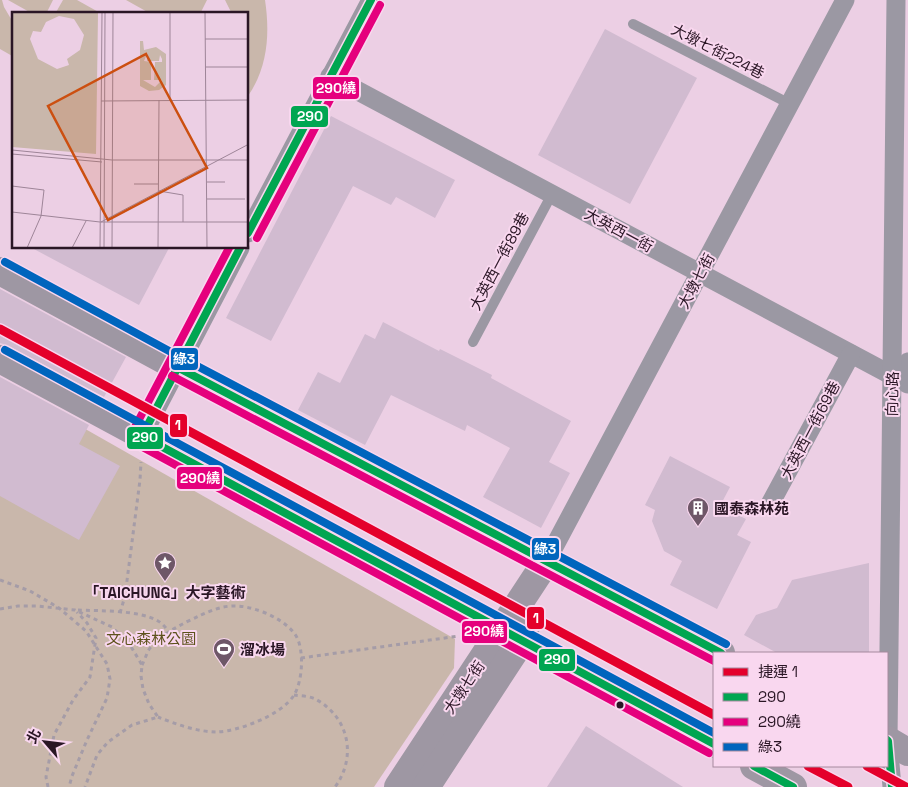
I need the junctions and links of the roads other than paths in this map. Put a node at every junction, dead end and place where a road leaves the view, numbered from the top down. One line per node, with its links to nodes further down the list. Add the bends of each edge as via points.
1 (845, 0): 7 (street, 大墩七街)
2 (896, 0): 6 (street, 向心路)
3 (365, 2): 5 (street)
4 (633, 24): 7 (lane, 大墩七街224巷)
5 (330, 76): 8 (street, 大英西一街); 9 (street)
6 (901, 103): 18 (street, 向心路)
7 (790, 104): 12 (street, 大墩七街)
8 (552, 194): 12 (street, 大英西一街); 13 (lane, 大英西一街89巷)
9 (249, 232)
10 (239, 249): 17 (street)
11 (0, 271): 17 (main road)
12 (700, 273): 14 (street, 大英西一街); 21 (street, 大墩七街)
13 (474, 342)
14 (851, 354): 18 (street, 大英西一街); 20 (street, 大英西一街69巷)
15 (0, 358): 19 (main road)
16 (908, 362): 18 (street)
17 (177, 367): 19 (street); 21 (main road)
18 (899, 379): 25 (street, 向心路)
19 (142, 436): 22 (main road)
20 (769, 506)
21 (546, 562): 22 (main road, 大墩七街); 23 (main road)
22 (512, 635): 24 (main road); 27 (main road, 大墩七街); 28 (main road, 大墩七街)
23 (719, 652)
24 (713, 743)
25 (894, 744): 30 (street, 向心路)
26 (756, 767): 29 (main road)
27 (398, 787)
28 (426, 787)
29 (793, 787)
30 (892, 787)

